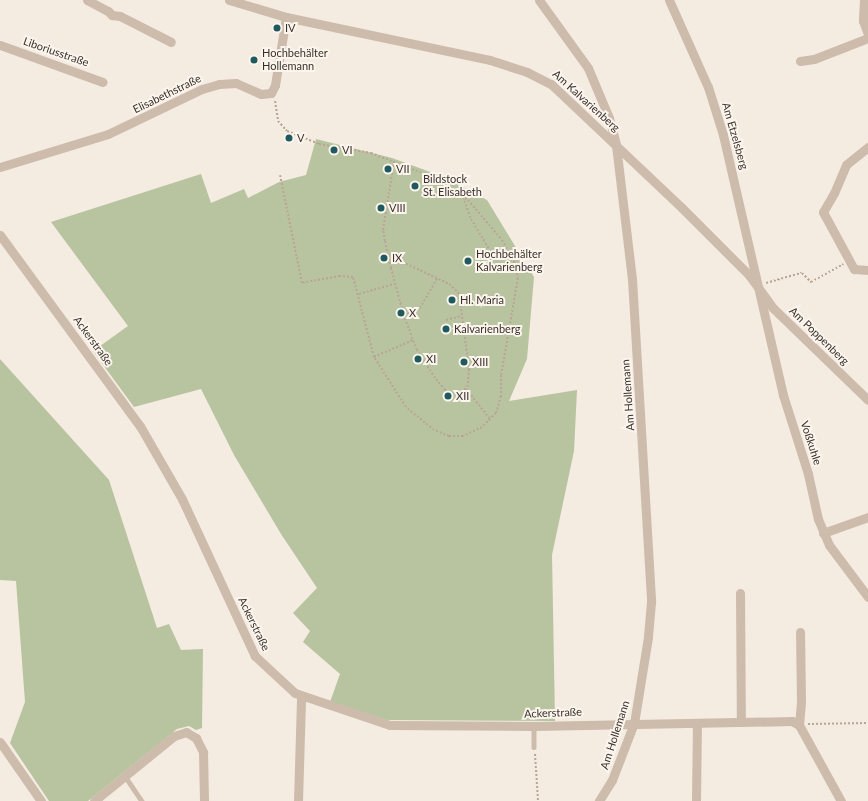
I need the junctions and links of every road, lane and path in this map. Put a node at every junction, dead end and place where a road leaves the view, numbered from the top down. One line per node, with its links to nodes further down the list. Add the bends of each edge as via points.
1 (87, 0): 9 (street, via 112,15 120,16)
2 (229, 0): 6 (street, Am Kalvarienberg)
3 (538, 0): 14 (street, Am Hollemann, via 595,79)
4 (668, 0): 27 (street, Am Etzelsberg, via 705,80 723,135)
5 (865, 2): 7 (street, via 863,21)
6 (286, 17): 14 (street, Am Kalvarienberg, via 484,59 527,72 551,84); 17 (street, Elisabethstraße, via 275,85 271,93 261,94 236,83 219,84 108,134)
7 (868, 34)
8 (868, 38): 11 (street, via 814,59)
9 (171, 42)
10 (0, 45): 12 (street, Liboriusstraße)
11 (800, 61)
12 (103, 82)
13 (270, 98): 16 (path, via 276,104 278,121 287,131 319,144 371,153)
14 (616, 145): 27 (street, Am Kalvarienberg); 44 (street, Am Hollemann, via 632,279 651,602)
15 (868, 147): 23 (street, via 846,165 834,193 823,210)
16 (394, 162): 19 (path, via 435,178); 22 (path, via 383,221)
17 (0, 167)
18 (280, 175): 28 (path, via 302,284 350,276 355,280)
19 (462, 196): 21 (path); 36 (path, via 475,207 502,240 518,274 514,311 501,375 501,396)
20 (0, 235): 42 (street, Ackerstraße, via 149,440 182,499 255,656)
21 (489, 249)
22 (388, 255): 25 (path); 26 (path)
23 (849, 260): 24 (street, via 857,270); 27 (path, via 811,282 802,274)
24 (868, 270)
25 (437, 279): 29 (path, via 424,304 417,311); 30 (path, via 457,290 461,299)
26 (395, 283): 28 (path); 29 (path)
27 (758, 285): 35 (street, Am Poppenberg, via 773,308); 38 (street, Voßkuhle, via 783,395)
28 (359, 294): 33 (path)
29 (404, 316): 32 (path)
30 (461, 316): 31 (path); 34 (path, via 469,369)
31 (446, 320)
32 (413, 340): 33 (path); 34 (path, via 423,361 444,390 457,395)
33 (374, 357): 36 (path, via 402,402 434,430 449,436 463,436 474,432)
34 (466, 389): 36 (path)
35 (868, 400)
36 (490, 419)
37 (868, 517): 38 (street)
38 (823, 533): 40 (street, Voßkuhle)
39 (740, 593): 43 (street)
40 (868, 596)
41 (800, 632): 47 (street)
42 (301, 697): 48 (street, Ackerstraße, via 390,725); 56 (street)
43 (742, 722): 45 (street, Ackerstraße); 47 (street, Ackerstraße, via 789,720)
44 (634, 723): 45 (street, Ackerstraße); 48 (street, Ackerstraße); 58 (street, Am Hollemann, via 612,780)
45 (697, 723): 59 (street)
46 (868, 723): 47 (path)
47 (799, 725): 60 (street)
48 (534, 726): 50 (lane)
49 (0, 742): 52 (street)
50 (534, 747): 57 (path)
51 (125, 776): 53 (street); 54 (lane); 55 (street, via 174,736 186,732 196,738 203,752)
52 (41, 801)
53 (94, 801)
54 (142, 801)
55 (204, 801)
56 (298, 801)
57 (538, 801)
58 (599, 801)
59 (696, 801)
60 (842, 801)

